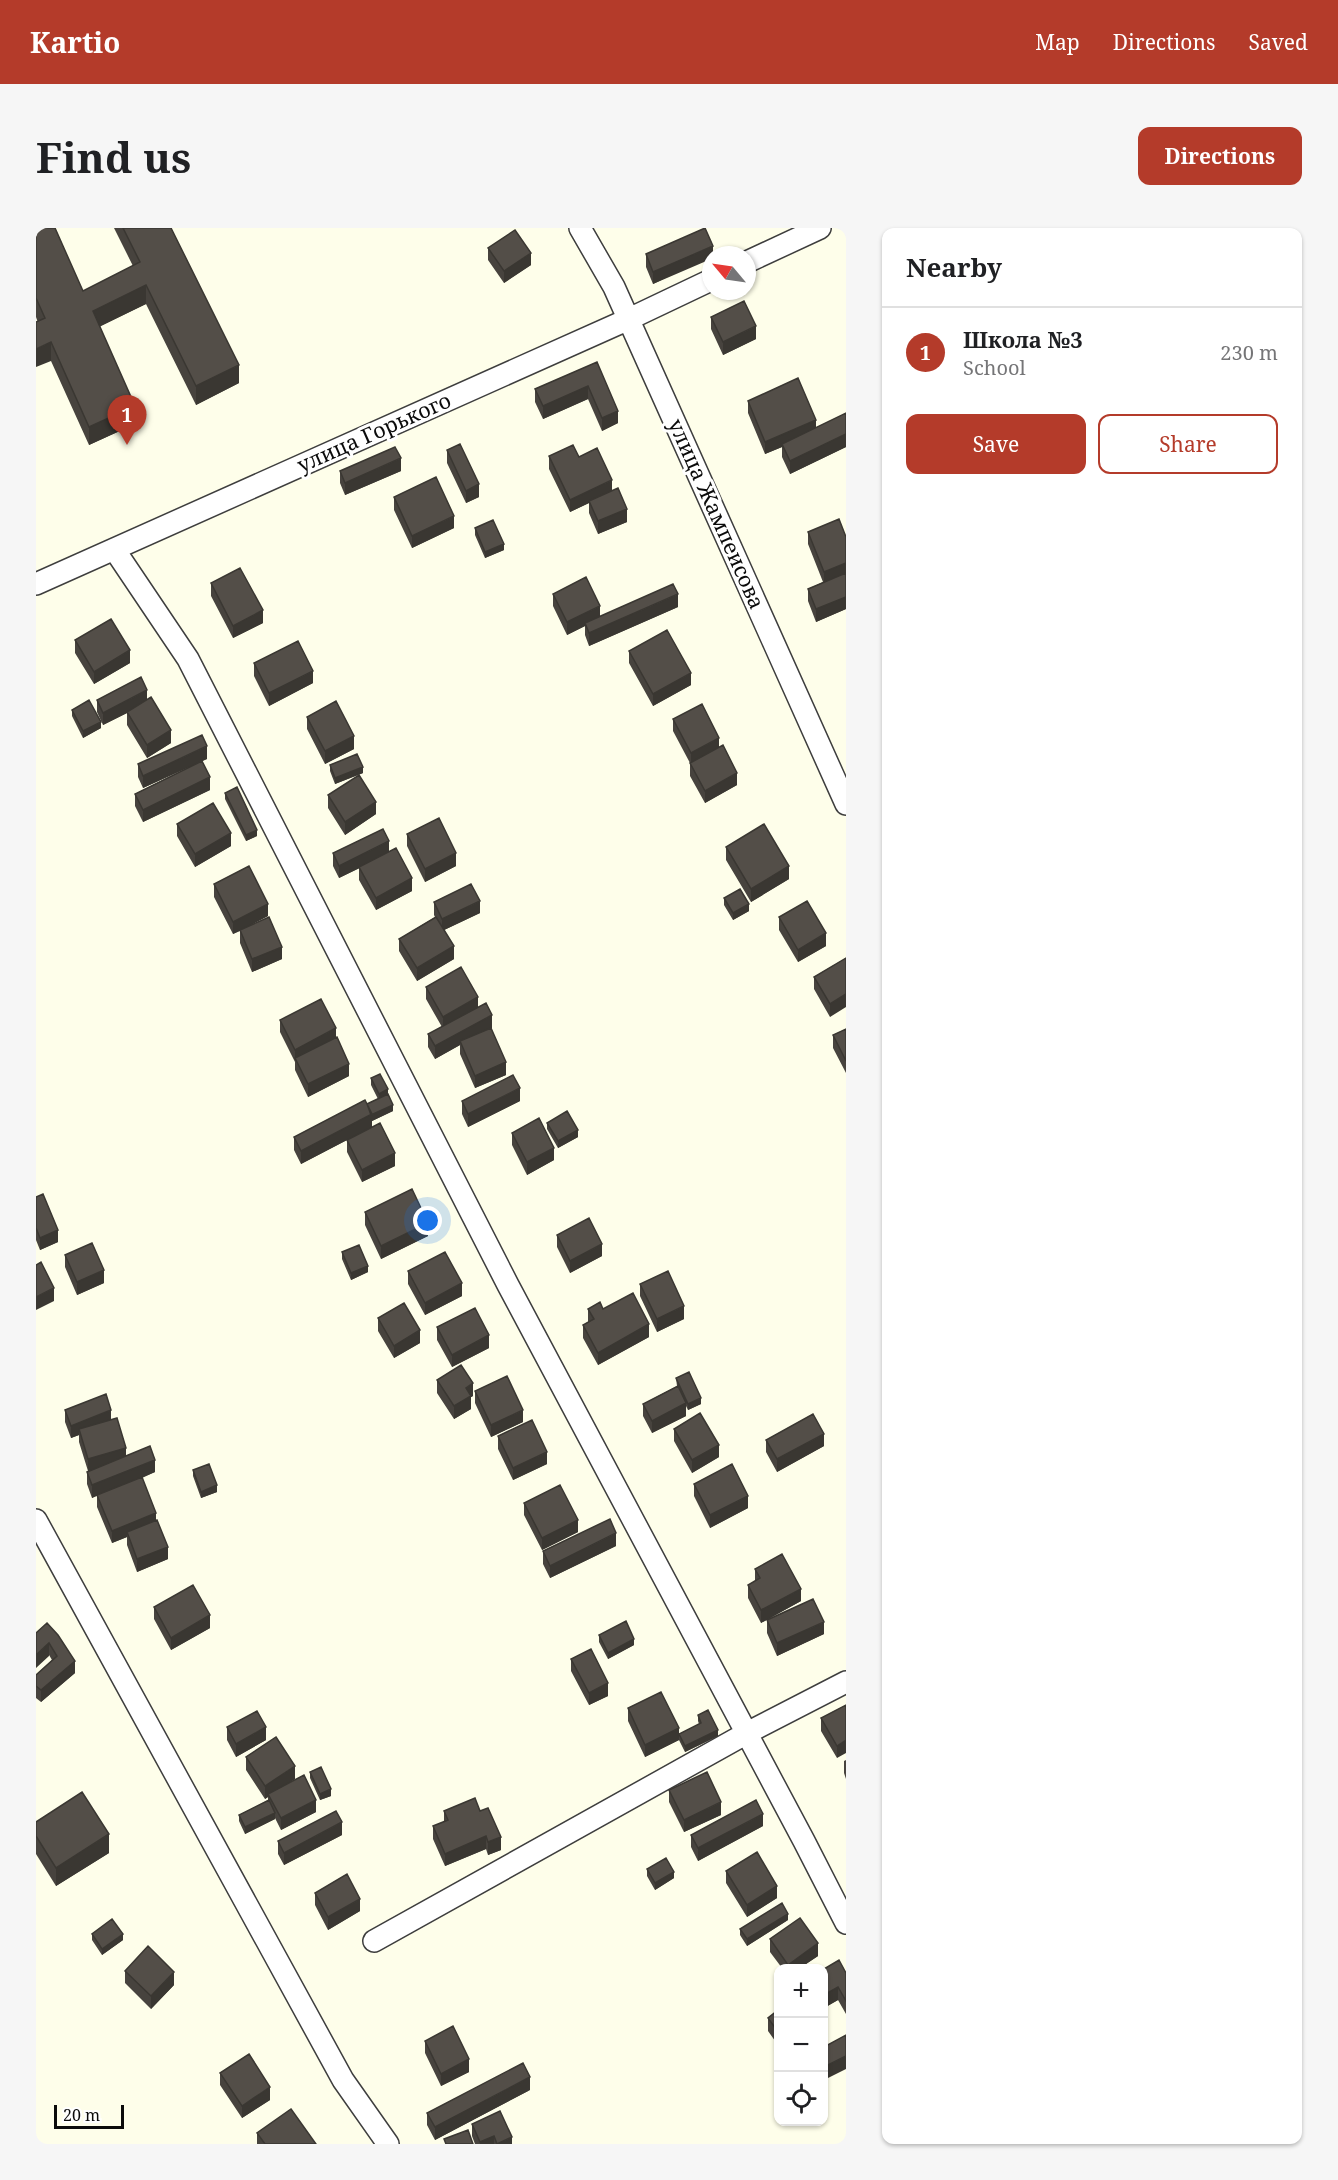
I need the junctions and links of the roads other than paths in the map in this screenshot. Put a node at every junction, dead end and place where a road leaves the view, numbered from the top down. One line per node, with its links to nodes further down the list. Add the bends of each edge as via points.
1 (580, 228): 5 (street, улица Жампеисова)
2 (820, 228): 3 (street)
3 (756, 258)
4 (702, 284): 5 (street, улица Горького)
5 (628, 319): 6 (street, улица Горького); 8 (street, улица Жампеисова)
6 (114, 549): 7 (street, улица Горького); 11 (street, via 188,659 508,1285)
7 (36, 584)
8 (846, 804)
9 (36, 1520): 14 (street, via 344,2080)
10 (846, 1682): 11 (street)
11 (747, 1733): 12 (street); 13 (street)
12 (846, 1923)
13 (374, 1941)
14 (388, 2144)

